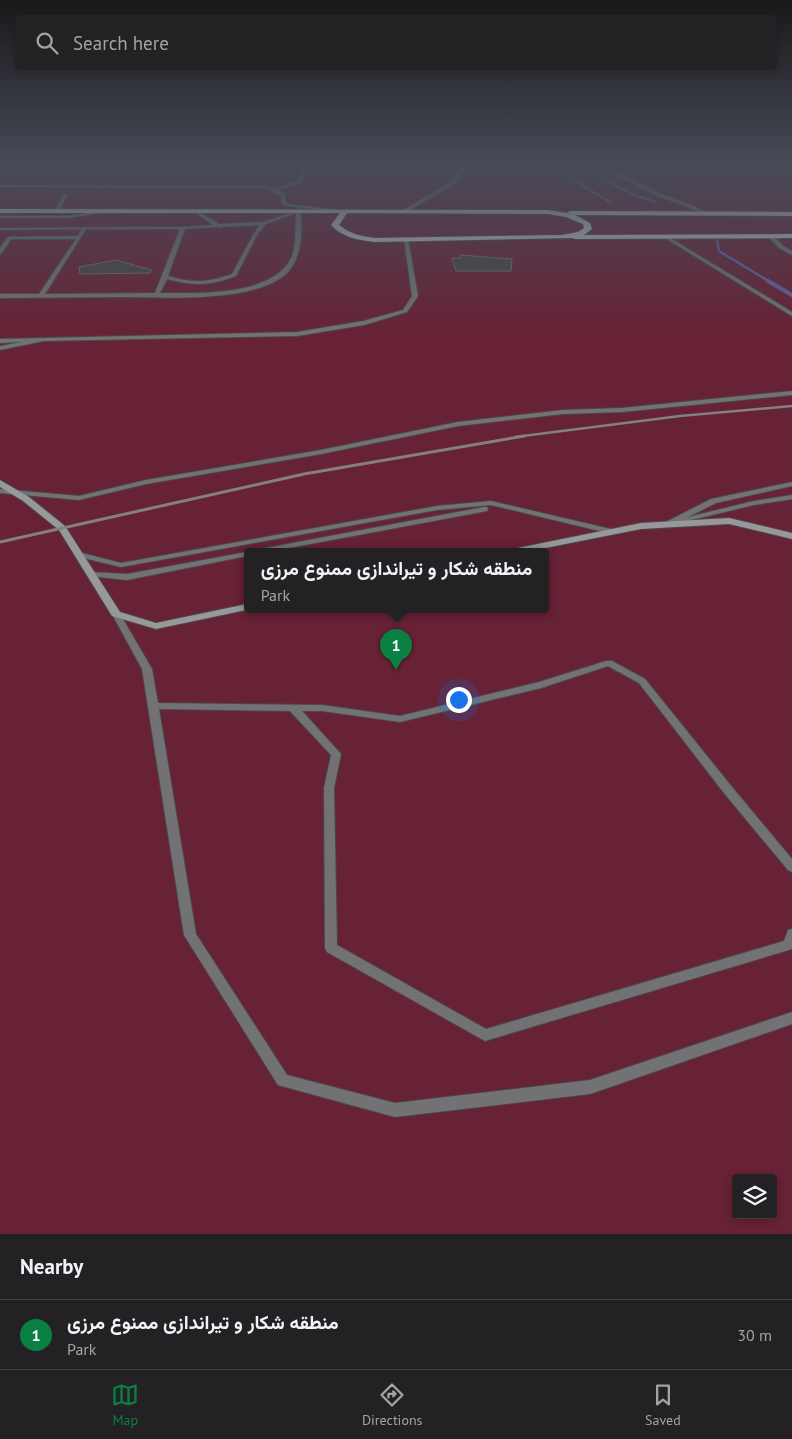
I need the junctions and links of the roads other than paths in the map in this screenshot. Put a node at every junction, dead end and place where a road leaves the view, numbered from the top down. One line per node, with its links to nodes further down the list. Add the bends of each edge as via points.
1 (209, 220): 8 (lane)
2 (276, 220): 7 (lane)
3 (297, 220): 26 (lane, via 295,256 288,268 273,280 243,290)
4 (337, 220): 20 (highway, via 334,226 352,237)
5 (578, 220): 16 (highway, via 586,223 588,229)
6 (711, 220): 12 (highway)
7 (264, 224): 8 (lane); 23 (lane, via 255,234 234,276 214,283 189,284)
8 (220, 227): 10 (lane)
9 (85, 228): 10 (lane); 11 (lane); 15 (lane)
10 (183, 228): 23 (lane)
11 (0, 229)
12 (727, 236): 13 (highway); 17 (highway)
13 (770, 236): 14 (highway); 22 (street)
14 (792, 236)
15 (79, 237): 19 (lane); 25 (lane)
16 (562, 237): 17 (highway); 20 (highway)
17 (668, 237): 27 (lane)
18 (0, 238): 19 (lane)
19 (10, 238): 21 (lane)
20 (406, 239): 28 (lane, via 415,296 405,311 364,323 297,334)
21 (0, 252)
22 (792, 253)
23 (165, 277): 26 (lane)
24 (0, 296): 25 (lane)
25 (41, 296): 26 (lane)
26 (157, 296)
27 (792, 314)
28 (44, 339): 29 (lane); 30 (lane)
29 (0, 341)
30 (0, 348)
31 (792, 394): 35 (lane, via 622,410 563,412 458,424 322,452 146,482 79,498)
32 (0, 483): 35 (main road)
33 (792, 484): 39 (lane, via 714,501)
34 (0, 491): 35 (lane)
35 (17, 493): 36 (lane); 44 (main road, via 62,528)
36 (0, 496)
37 (792, 497): 39 (lane)
38 (501, 506): 40 (lane); 42 (lane); 44 (lane, via 490,503 437,508 121,565)
39 (666, 524): 40 (main road); 41 (main road, via 729,521)
40 (612, 532): 43 (main road)
41 (792, 536)
42 (277, 548)
43 (533, 548)
44 (78, 554): 46 (main road)
45 (244, 555): 46 (lane, via 127,577)
46 (90, 574): 48 (main road)
47 (244, 608): 48 (main road, via 156,626)
48 (116, 614): 49 (lane, via 147,669)
49 (154, 706): 50 (lane); 53 (lane, via 190,935 283,1080 395,1110 590,1087)
50 (293, 708): 51 (lane, via 322,708 400,719 541,685 610,663 642,681); 52 (lane, via 336,754 329,788 331,948 485,1035 789,945)
51 (792, 867)
52 (792, 934)
53 (792, 1018)

